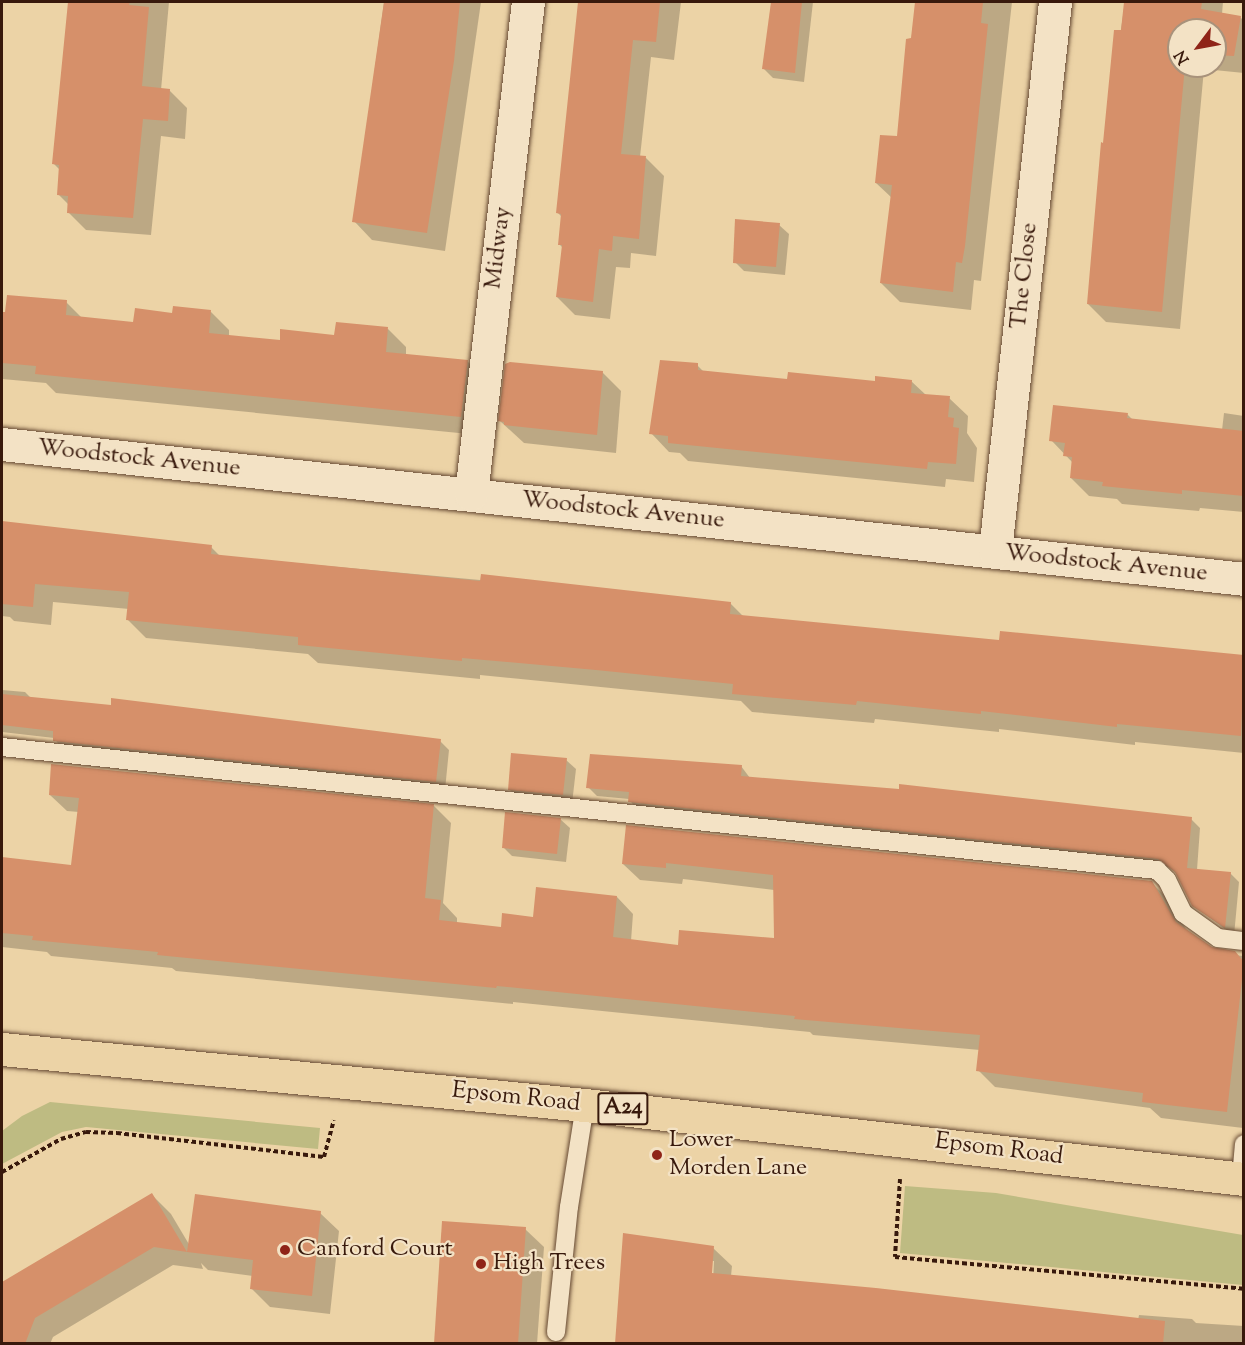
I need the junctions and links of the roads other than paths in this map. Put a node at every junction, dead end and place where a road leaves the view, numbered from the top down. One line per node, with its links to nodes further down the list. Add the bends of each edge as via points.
1 (528, 2): 4 (street, Midway)
2 (1055, 2): 5 (street, The Close)
3 (2, 444): 4 (street, Woodstock Avenue)
4 (471, 494): 5 (street, Woodstock Avenue)
5 (995, 551): 6 (street, Woodstock Avenue)
6 (1244, 579)
7 (2, 747): 8 (lane, via 1157,870 1167,880 1183,913 1218,938)
8 (1244, 941)
9 (2, 1049): 10 (highway, Epsom Road / A24)
10 (585, 1105): 12 (highway, Epsom Road / A24); 13 (lane)
11 (1244, 1144): 12 (lane)
12 (1242, 1179)
13 (556, 1332)

